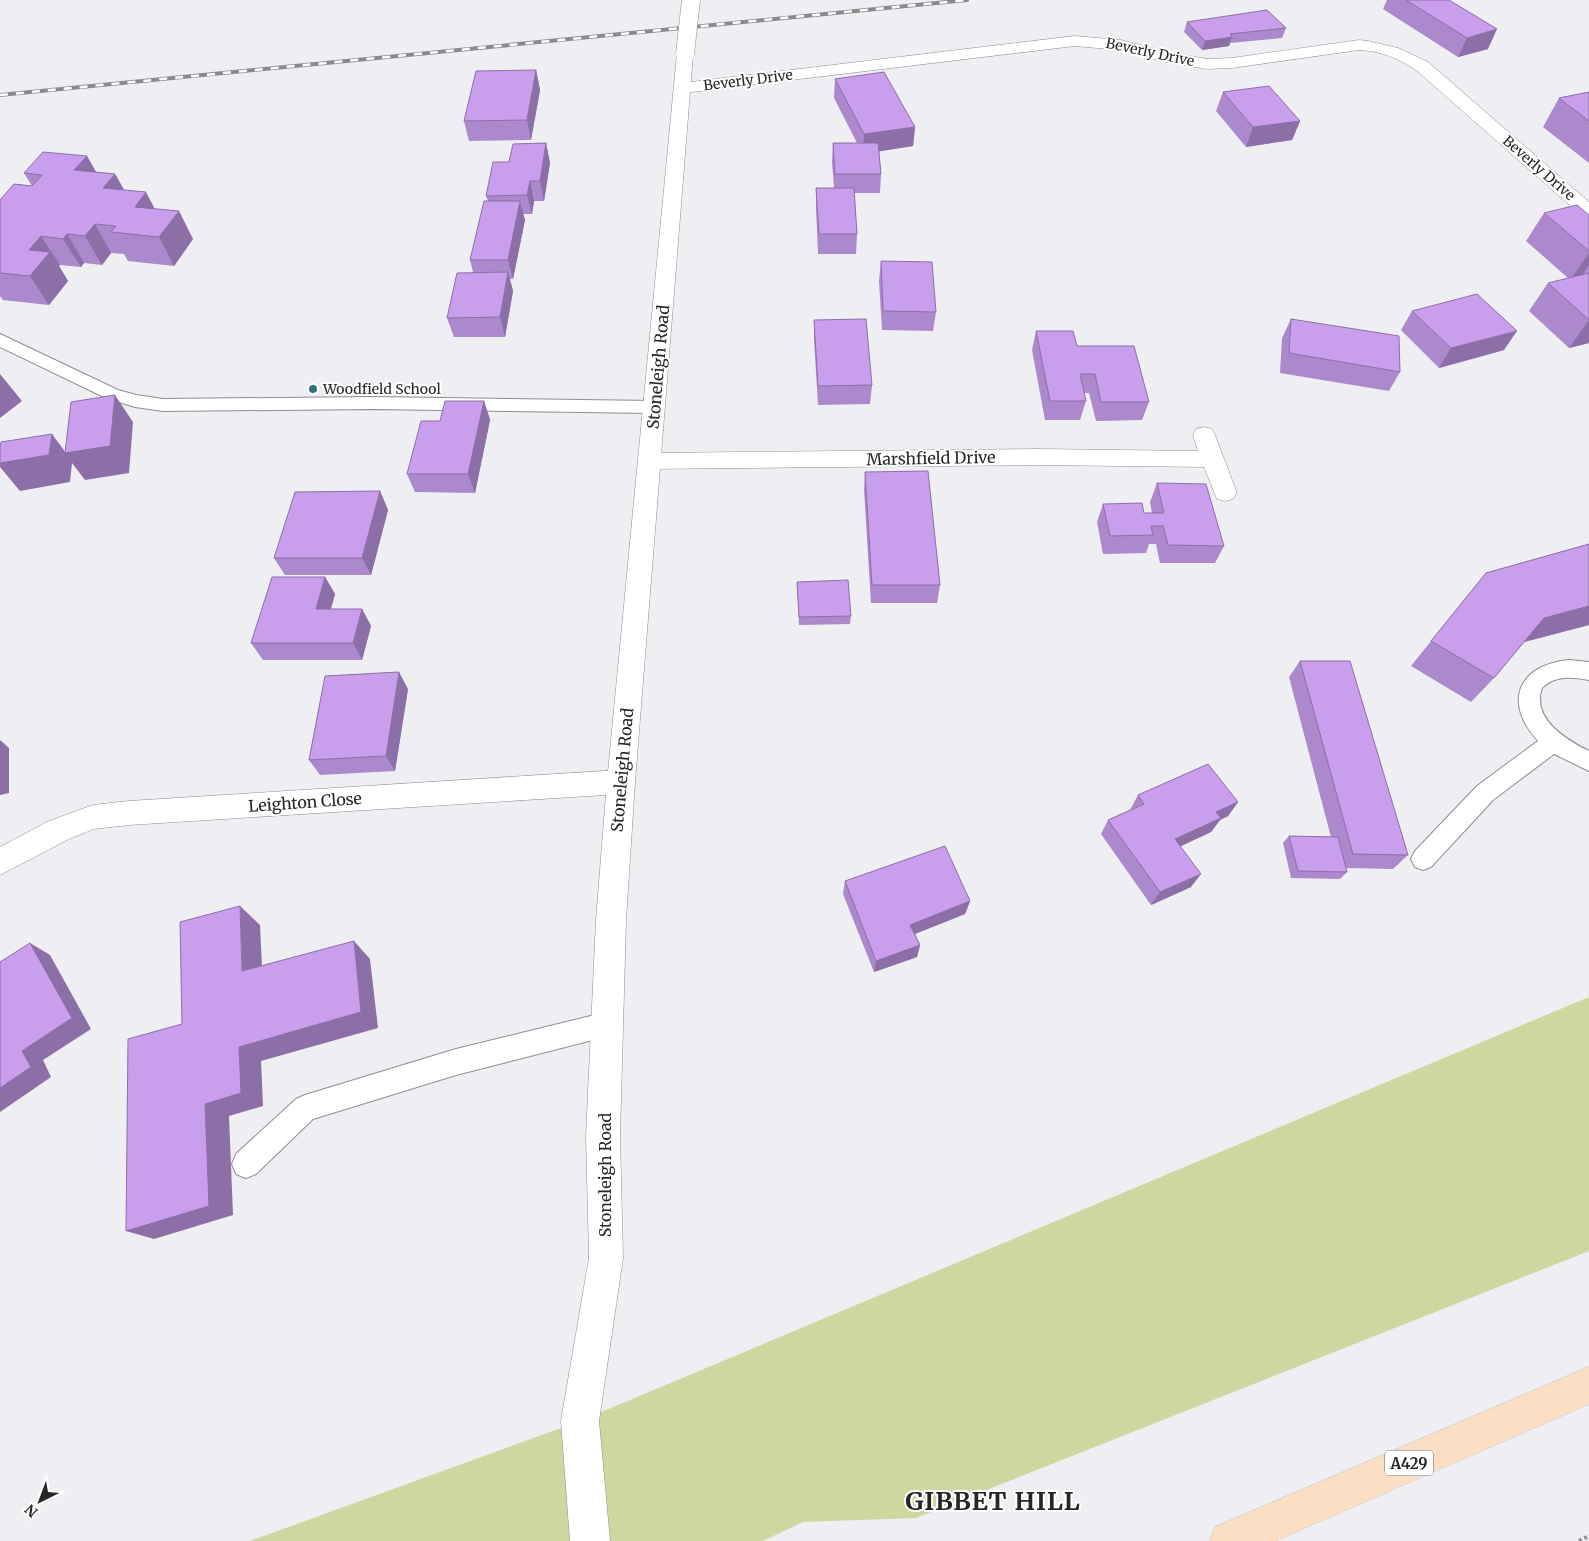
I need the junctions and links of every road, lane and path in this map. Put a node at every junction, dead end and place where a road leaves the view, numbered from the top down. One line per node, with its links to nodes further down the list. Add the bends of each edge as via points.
1 (691, 0): 2 (street, Stoneleigh Road, bridge)
2 (682, 88): 3 (street, Beverly Drive, via 1075,41 1121,44 1207,64 1359,45 1378,46 1401,53 1422,66); 5 (street, Stoneleigh Road)
3 (1589, 212)
4 (0, 340): 5 (lane, via 112,394 135,402 163,405 372,403)
5 (654, 407): 8 (street, Stoneleigh Road)
6 (1204, 435): 7 (street)
7 (1212, 459): 8 (street, Marshfield Drive); 9 (street)
8 (649, 460): 13 (street, Stoneleigh Road)
9 (1225, 492)
10 (1589, 671): 11 (lane, via 1560,668 1544,673 1534,683 1529,696 1532,712)
11 (1553, 742): 12 (lane); 14 (lane, via 1485,793)
12 (1589, 760)
13 (621, 782): 15 (street, Leighton Close, via 93,817 59,830); 16 (street, Stoneleigh Road, via 611,920)
14 (1423, 859)
15 (0, 862)
16 (608, 1025): 17 (lane, via 456,1062 305,1108); 20 (street, Stoneleigh Road, via 604,1136 606,1258 580,1421)
17 (246, 1164)
18 (1589, 1385): 21 (main road, A429)
19 (1589, 1536): 22 (path)
20 (590, 1541)
21 (1229, 1541)
22 (1579, 1541)

